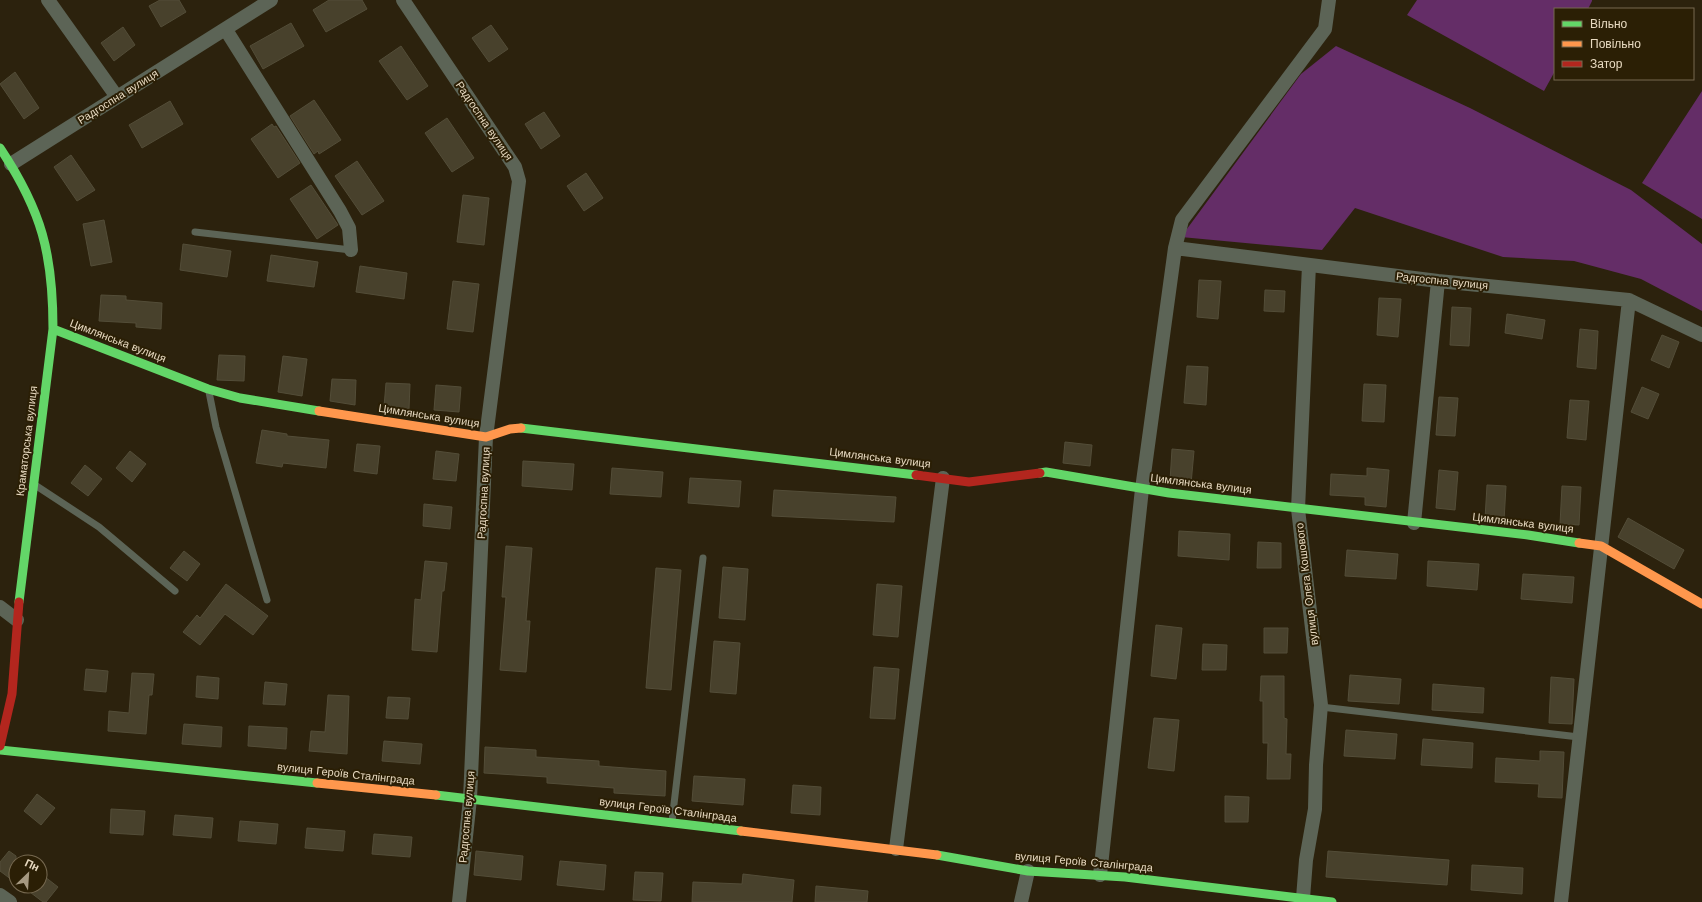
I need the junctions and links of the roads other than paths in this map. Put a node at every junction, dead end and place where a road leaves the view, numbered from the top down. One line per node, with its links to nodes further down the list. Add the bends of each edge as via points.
1 (48, 0): 6 (street)
2 (271, 0): 5 (street, Радгоспна вулиця)
3 (403, 0): 18 (street, Радгоспна вулиця, via 515,167 519,181)
4 (1330, 0): 10 (street, via 1325,29 1182,220)
5 (226, 30): 6 (street, Радгоспна вулиця); 11 (street, via 340,211 349,228)
6 (117, 97): 8 (street, Радгоспна вулиця)
7 (0, 148): 8 (street, Краматорська вулиця)
8 (11, 164): 15 (street, Краматорська вулиця, via 41,230 48,256)
9 (195, 232): 11 (lane)
10 (1175, 248): 12 (street, Радгоспна вулиця); 21 (street)
11 (350, 250)
12 (1309, 265): 13 (street, Радгоспна вулиця); 22 (street, вулиця Олега Кошового)
13 (1438, 281): 14 (street, Радгоспна вулиця); 23 (street)
14 (1629, 300): 16 (street, Радгоспна вулиця); 24 (street)
15 (53, 329): 17 (street, Цимлянська вулиця); 20 (street, Краматорська вулиця)
16 (1702, 335)
17 (208, 389): 18 (street, Цимлянська вулиця, via 240,398); 27 (lane, via 216,428)
18 (486, 437): 19 (street, Цимлянська вулиця, via 526,427); 35 (street, Радгоспна вулиця)
19 (943, 478): 21 (street, Цимлянська вулиця, via 969,482 1046,472); 37 (street)
20 (34, 484): 26 (lane, via 99,527); 30 (street, Краматорська вулиця)
21 (1142, 489): 22 (street, Цимлянська вулиця); 39 (street)
22 (1298, 509): 23 (street, Цимлянська вулиця); 31 (street, вулиця Олега Кошового)
23 (1414, 523): 24 (street, Цимлянська вулиця, via 1528,535)
24 (1601, 546): 28 (street, Цимлянська вулиця); 32 (street)
25 (703, 558): 36 (lane)
26 (175, 591)
27 (267, 600)
28 (1702, 604)
29 (0, 607): 30 (street)
30 (17, 620): 33 (street, Краматорська вулиця, via 12,694)
31 (1321, 707): 32 (lane); 41 (street, вулиця Олега Кошового, via 1315,809 1306,860)
32 (1579, 737): 46 (street)
33 (0, 746)
34 (0, 750): 35 (street, вулиця Героїв Сталінграда)
35 (470, 799): 36 (street, вулиця Героїв Сталінграда); 43 (street, Радгоспна вулиця)
36 (672, 823): 37 (street, вулиця Героїв Сталінграда)
37 (896, 849): 38 (street, вулиця Героїв Сталінграда)
38 (1028, 871): 39 (street, вулиця Героїв Сталінграда); 44 (street)
39 (1100, 875): 41 (street, вулиця Героїв Сталінграда)
40 (0, 895): 42 (street)
41 (1304, 900): 45 (street, вулиця Героїв Сталінграда)
42 (10, 902)
43 (458, 902)
44 (1021, 902)
45 (1332, 902)
46 (1560, 902)

